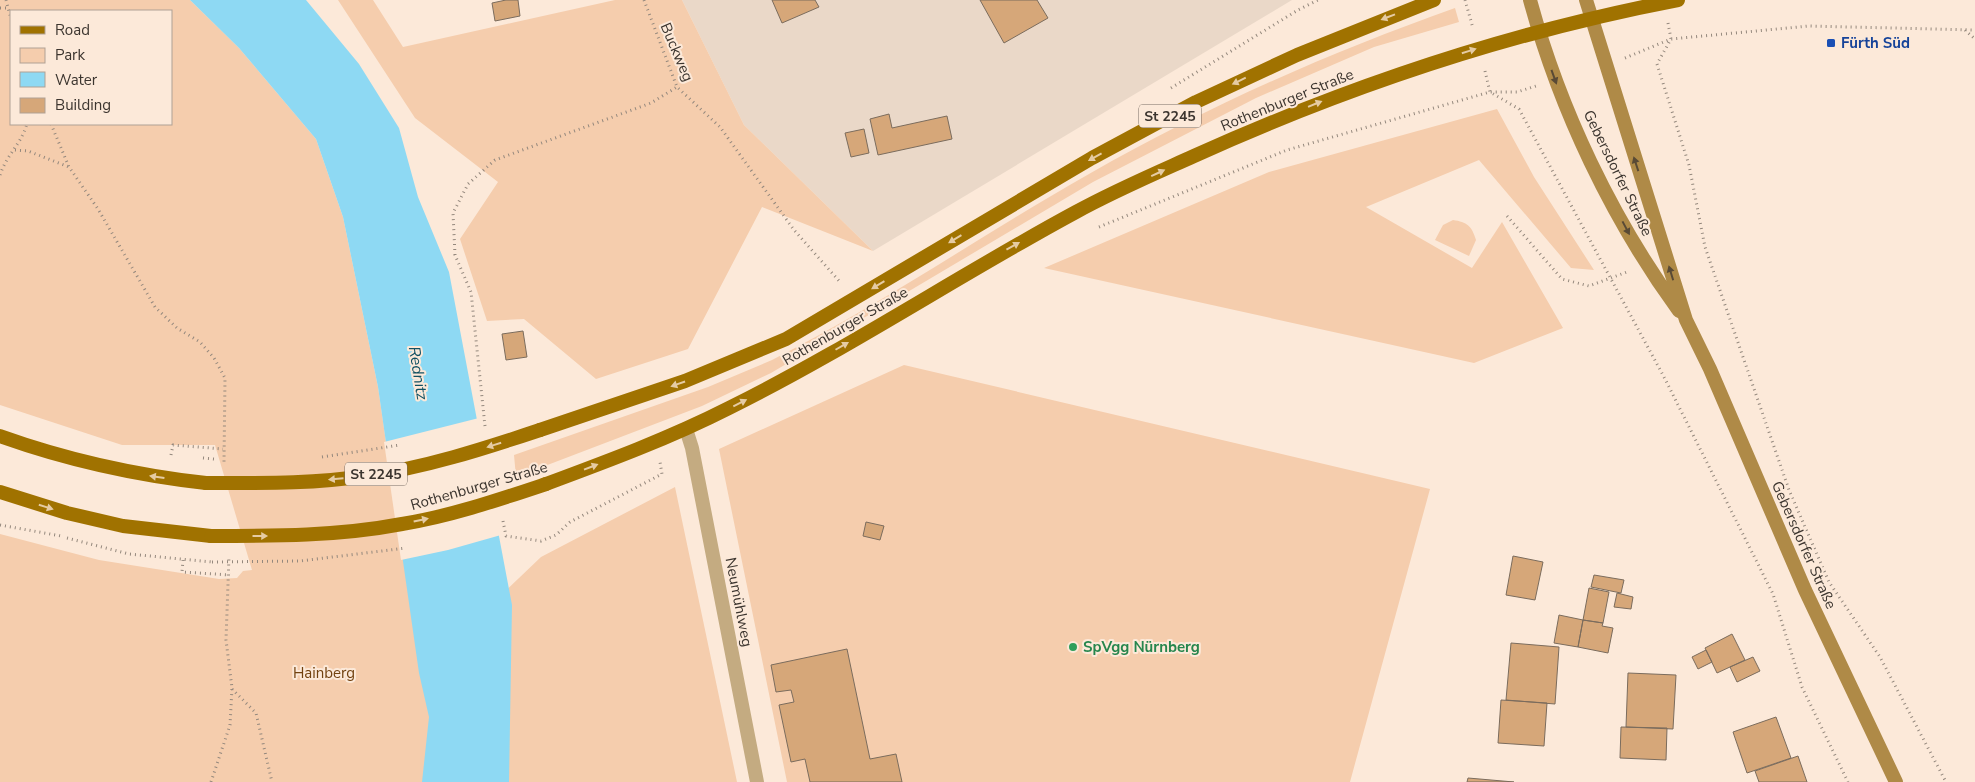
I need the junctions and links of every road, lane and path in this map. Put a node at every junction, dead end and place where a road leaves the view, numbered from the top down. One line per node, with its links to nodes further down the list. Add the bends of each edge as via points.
1 (6, 0): 8 (path)
2 (644, 0): 20 (path, Buckweg)
3 (1434, 0): 36 (main road, Rothenburger Straße / St 2245, one-way to 36, bridge, via 1297,55 1196,102 1092,158 778,342 685,381 457,456 366,476 272,483 206,483 133,474 43,451)
4 (1530, 0): 14 (main road, Gebersdorfer Straße)
5 (1586, 0): 10 (main road, Gebersdorfer Straße)
6 (1678, 0): 10 (main road, Rothenburger Straße)
7 (0, 8): 8 (path)
8 (7, 8): 9 (path)
9 (10, 16)
10 (1591, 18): 14 (main road, Rothenburger Straße); 17 (main road, Gebersdorfer Straße)
11 (1668, 19): 15 (path)
12 (1965, 29): 13 (path); 15 (path, via 1809,26); 16 (path)
13 (1975, 30)
14 (1539, 31): 19 (main road, Gebersdorfer Straße, one-way to 19); 35 (main road, Rothenburger Straße, one-way to 14, via 800,371 1077,211 1184,160 1331,98 1444,58)
15 (1671, 39): 17 (path); 55 (path, via 1657,64 1689,165 1705,248 1789,490 1829,582 1880,657)
16 (1975, 39)
17 (1605, 64): 31 (main road, Gebersdorfer Straße, one-way to 17)
18 (1487, 78): 21 (path)
19 (1554, 80): 21 (path, via 1517,92); 28 (main road, Gebersdorfer Straße, one-way to 28, via 1603,185)
20 (677, 87): 30 (path, Buckweg, via 720,127 794,230 840,282); 32 (path, via 651,103 495,160 468,184 453,213 455,255 471,292)
21 (1490, 92): 27 (path, via 1287,150); 29 (path, via 1518,109)
22 (27, 125): 24 (path, via 22,141)
23 (51, 125): 24 (path, via 69,167 28,151)
24 (15, 150): 25 (path, via 9,154)
25 (0, 175)
26 (1506, 216): 29 (path, via 1562,279 1589,286)
27 (1098, 227)
28 (1646, 265): 29 (path); 31 (main road, Gebersdorfer Straße)
29 (1610, 278): 53 (path, via 1664,377 1773,594 1802,687)
30 (832, 287)
31 (1686, 320): 54 (main road, Gebersdorfer Straße, via 1805,590)
32 (483, 416)
33 (487, 423): 34 (path)
34 (478, 426)
35 (686, 429): 38 (street, Neumühlweg); 46 (main road, Rothenburger Straße, one-way to 35, bridge, via 123,526 211,536 320,534 402,524 468,508 546,484)
36 (0, 436)
37 (404, 445): 42 (path, bridge)
38 (692, 448): 44 (path); 52 (street, Neumühlweg)
39 (223, 449): 40 (path, via 173,445)
40 (171, 455)
41 (204, 458): 43 (path, bridge)
42 (312, 458)
43 (229, 460)
44 (659, 461): 45 (path); 47 (path, via 662,474 570,522 556,534 541,541)
45 (650, 465)
46 (0, 492)
47 (506, 536)
48 (183, 560): 49 (path, via 182,572)
49 (230, 574)
50 (232, 688): 51 (path, via 256,713)
51 (272, 782)
52 (757, 782)
53 (1848, 782)
54 (1896, 782)
55 (1946, 782)

